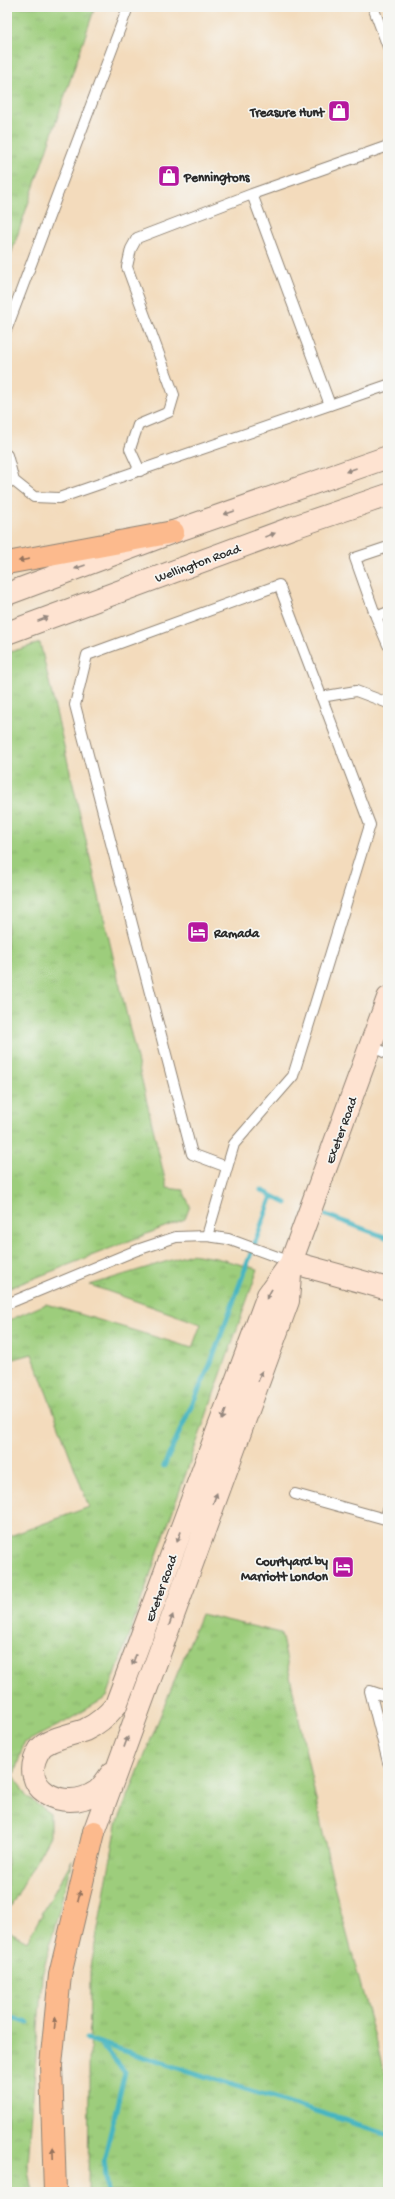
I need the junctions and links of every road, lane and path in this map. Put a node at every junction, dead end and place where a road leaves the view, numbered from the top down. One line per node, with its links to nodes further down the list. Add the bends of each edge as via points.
1 (128, 7): 6 (lane)
2 (373, 7): 3 (lane)
3 (388, 47)
4 (388, 146): 5 (lane)
5 (252, 194): 8 (lane); 11 (lane, via 136,238 131,249 127,267 174,395 168,412 138,425 130,449)
6 (7, 328)
7 (388, 385): 8 (lane)
8 (330, 405): 11 (lane)
9 (7, 455): 11 (lane, via 14,482 34,497 59,498)
10 (388, 457): 13 (street, one-way to 13)
11 (140, 471)
12 (388, 494): 19 (street, Wellington Road, one-way to 12)
13 (172, 532): 15 (highway, one-way to 15); 16 (street, one-way to 16)
14 (388, 548): 18 (lane, via 355,558)
15 (7, 563)
16 (7, 594)
17 (388, 612): 18 (lane)
18 (376, 617): 20 (lane)
19 (7, 633)
20 (388, 645)
21 (321, 697): 22 (lane, via 356,691); 25 (lane, via 370,825 292,1076 234,1144); 25 (lane, via 279,585 87,655 75,704 192,1154)
22 (388, 703)
23 (388, 998): 24 (street, Exeter Road)
24 (379, 1050): 27 (street, Exeter Road)
25 (227, 1167): 26 (lane)
26 (207, 1236): 27 (lane, via 228,1239); 29 (lane, via 176,1237 137,1250)
27 (291, 1262): 28 (street); 34 (street, Exeter Road, one-way to 27, via 288,1302); 34 (street, Exeter Road, one-way to 34, via 268,1295 116,1705 103,1720 85,1730 42,1746 33,1761 34,1778 44,1792 59,1799 78,1800 97,1792)
28 (388, 1289)
29 (7, 1304)
30 (295, 1494): 31 (lane, via 385,1519)
31 (388, 1510)
32 (388, 1698): 33 (lane, via 370,1692)
33 (388, 1762)
34 (117, 1766): 35 (street, Exeter Road)
35 (94, 1832): 36 (highway, one-way to 35, via 51,2065 60,1975)
36 (55, 2192)

